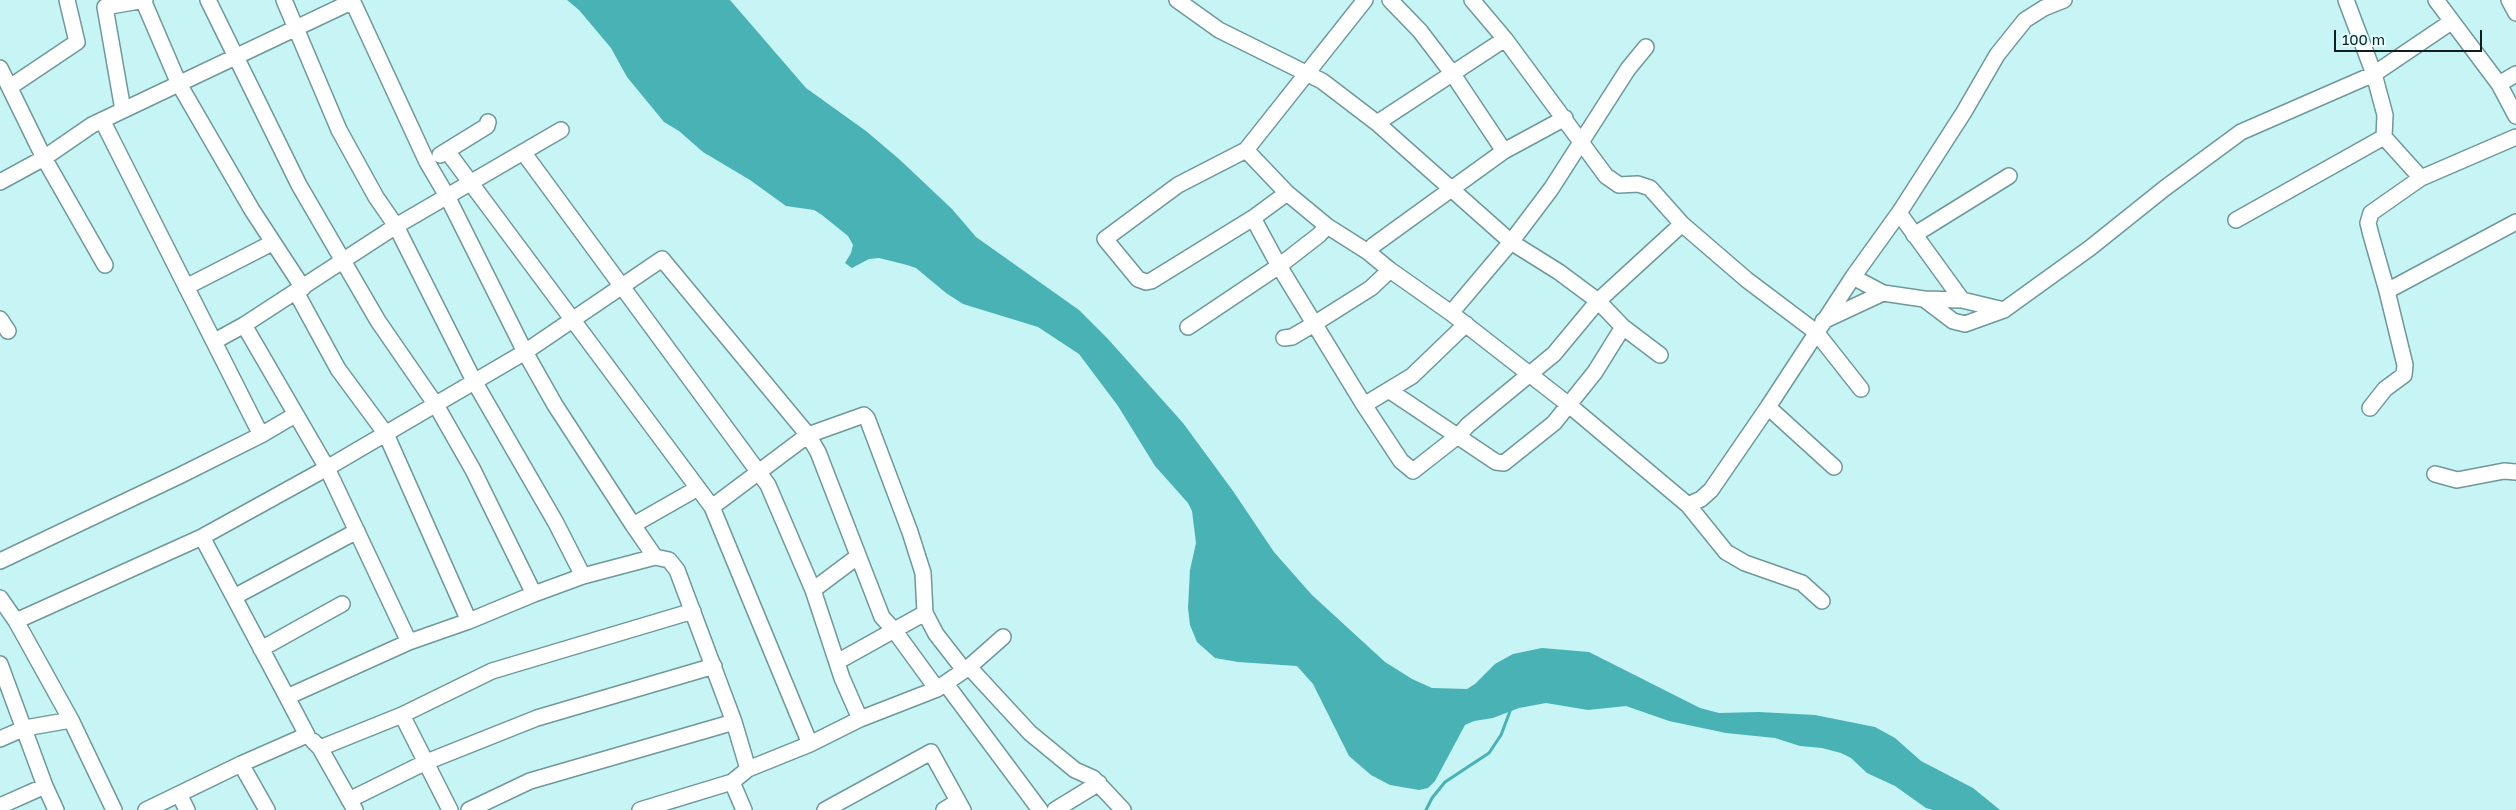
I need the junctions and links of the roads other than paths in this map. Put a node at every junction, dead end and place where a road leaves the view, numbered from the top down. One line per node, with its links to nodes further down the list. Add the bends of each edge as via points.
1 (67, 0): 27 (street, via 77,42)
2 (144, 0): 25 (street); 28 (street, via 105,6)
3 (208, 0): 19 (street)
4 (284, 0): 16 (street)
5 (1177, 0): 22 (street, via 1218,30)
6 (1365, 0): 22 (street)
7 (1390, 0): 21 (street, via 1420,31)
8 (1472, 0): 17 (street)
9 (2064, 0): 51 (street, via 2025,20 1997,55)
10 (2346, 0): 23 (street)
11 (2436, 0): 15 (street)
12 (2509, 0): 14 (street)
13 (353, 1): 16 (street); 43 (street)
14 (2516, 13)
15 (2451, 22): 23 (street); 26 (street)
16 (296, 28): 19 (street); 56 (street, via 339,130)
17 (1505, 39): 21 (street); 30 (street)
18 (1646, 47): 37 (street)
19 (236, 57): 25 (street); 62 (street, via 299,185)
20 (0, 68): 27 (street)
21 (1452, 73): 33 (street); 41 (street)
22 (1305, 74): 33 (street, via 1322,81); 38 (street)
23 (2374, 74): 36 (street, via 2385,115); 75 (street, via 2241,132)
24 (2516, 74): 26 (street)
25 (180, 84): 28 (street); 60 (street)
26 (2499, 84): 29 (street)
27 (10, 87): 42 (street)
28 (123, 110): 31 (street)
29 (2516, 116)
30 (1565, 118): 37 (street); 41 (street)
31 (102, 120): 42 (street); 68 (street)
32 (488, 122): 39 (street, via 487,126)
33 (1377, 123): 48 (street)
34 (561, 130): 40 (street)
35 (2516, 136): 45 (street)
36 (2384, 137): 45 (street); 53 (street)
37 (1580, 143): 55 (street, via 1619,186 1638,184 1650,188); 59 (street, via 1551,189)
38 (1246, 150): 49 (street); 52 (street, via 1178,186 1105,239 1138,279 1146,282)
39 (447, 152): 43 (street); 47 (street)
40 (523, 152): 47 (street); 67 (street)
41 (1504, 152): 48 (street)
42 (44, 158): 46 (street); 63 (street)
43 (427, 162): 50 (street)
44 (2009, 176): 58 (street)
45 (2421, 178): 70 (street, via 2372,213 2368,223)
46 (0, 182)
47 (470, 182): 50 (street); 77 (street)
48 (1452, 189): 59 (street); 61 (street)
49 (1288, 193): 52 (street); 57 (street)
50 (447, 196): 56 (street); 86 (street)
51 (1899, 213): 58 (street); 66 (street)
52 (1253, 218): 64 (street)
53 (2236, 220)
54 (2516, 222): 70 (street)
55 (1682, 224): 73 (street); 83 (street, via 1747,280)
56 (396, 226): 62 (street); 89 (street)
57 (1327, 226): 61 (street); 64 (street)
58 (1914, 235): 74 (street)
59 (1511, 242): 73 (street); 76 (street)
60 (272, 243): 68 (street); 69 (street)
61 (1368, 252): 65 (street)
62 (343, 260): 69 (street); 93 (street, via 378,321)
63 (105, 265)
64 (1279, 266): 78 (street); 81 (street)
65 (1390, 270): 76 (street); 78 (street, via 1371,288)
66 (1853, 277): 71 (street); 83 (street)
67 (621, 286): 77 (street); 100 (street, via 662,258); 104 (street)
68 (186, 287): 85 (street)
69 (299, 290): 80 (street); 98 (street, via 338,369)
70 (2387, 291): 96 (street, via 2405,365 2404,375 2385,389)
71 (1883, 293): 72 (street); 83 (street)
72 (1924, 299): 74 (street); 75 (street, via 1953,321 1965,324)
73 (1598, 300): 82 (street); 88 (street, via 1554,354)
74 (1962, 300): 75 (street)
75 (2004, 310)
76 (1451, 313): 79 (street)
77 (572, 320): 86 (street); 107 (street)
78 (1314, 324): 84 (street); 94 (street)
79 (1466, 324): 88 (street); 91 (street, via 1412,376)
80 (244, 325): 85 (street); 97 (street)
81 (1188, 327)
82 (1623, 327): 87 (street); 92 (street, via 1595,372)
83 (1820, 327): 90 (street); 95 (street)
84 (1284, 338)
85 (215, 341): 99 (street)
86 (525, 352): 89 (street); 110 (street, via 555,405)
87 (1660, 355)
88 (1529, 376): 92 (street); 101 (street)
89 (474, 381): 93 (street); 116 (street)
90 (1860, 390)
91 (1390, 391): 94 (street); 101 (street)
92 (1568, 405): 101 (street, via 1554,423 1504,464 1496,462); 108 (street)
93 (436, 406): 98 (street); 118 (street)
94 (1364, 406): 101 (street, via 1409,470 1413,471)
95 (1768, 407): 102 (street); 108 (street, via 1710,490)
96 (2370, 408)
97 (295, 415): 99 (street); 103 (street)
98 (386, 434): 103 (street); 126 (street)
99 (261, 435): 115 (street)
100 (808, 435): 104 (street); 114 (street, via 818,452); 124 (street, via 864,415 867,418 923,573)
101 (1459, 435)
102 (1834, 467)
103 (327, 468): 111 (street); 112 (street)
104 (759, 472): 109 (street); 117 (street, via 777,503)
105 (2516, 472): 106 (street, via 2504,471 2456,480)
106 (2435, 474)
107 (698, 488): 109 (street); 110 (street)
108 (1688, 505): 121 (street, via 1726,552 1745,563 1802,583)
109 (712, 506): 145 (street)
110 (633, 525): 113 (street)
111 (357, 531): 119 (street); 129 (street)
112 (202, 537): 119 (street); 125 (street)
113 (655, 557): 116 (street); 123 (street, via 669,560 677,570)
114 (857, 557): 117 (street); 127 (street, via 882,617)
115 (0, 560)
116 (583, 576): 118 (street)
117 (813, 590): 131 (street)
118 (534, 594): 126 (street)
119 (234, 597): 130 (street)
120 (0, 598): 125 (street)
121 (1822, 601)
122 (342, 604): 130 (street)
123 (693, 611): 133 (street); 138 (street, via 492,672)
124 (925, 613): 127 (street); 134 (street, via 936,634)
125 (16, 621): 140 (street)
126 (469, 621): 129 (street)
127 (894, 630): 131 (street); 136 (street)
128 (1003, 638): 134 (street)
129 (408, 642): 137 (street)
130 (262, 649): 137 (street)
131 (837, 662): 139 (street)
132 (0, 664): 135 (street)
133 (714, 666): 141 (street); 147 (street, via 537,718)
134 (966, 668): 136 (street); 151 (street, via 1030,734 1075,770)
135 (3, 681): 142 (street)
136 (941, 686): 139 (street); 169 (street)
137 (287, 697): 143 (street)
138 (402, 715): 146 (street); 147 (street)
139 (860, 719): 145 (street)
140 (71, 720): 142 (street); 159 (street)
141 (734, 722): 149 (street); 164 (street, via 530,781)
142 (25, 728): 144 (street); 152 (street)
143 (307, 735): 146 (street); 148 (street)
144 (0, 739)
145 (810, 744): 149 (street)
146 (320, 748): 154 (street)
147 (424, 763): 154 (street); 163 (street)
148 (241, 764): 153 (street); 162 (street)
149 (748, 769): 150 (street)
150 (732, 782): 155 (street); 166 (street)
151 (1099, 783): 170 (street); 171 (street)
152 (45, 786): 156 (street); 158 (street)
153 (179, 794): 160 (street); 161 (street)
154 (352, 805)
155 (675, 805): 165 (street)
156 (0, 806)
157 (960, 806): 167 (street, via 932,752); 168 (street)
158 (56, 810)
159 (114, 810)
160 (146, 810)
161 (187, 810)
162 (266, 810)
163 (450, 810)
164 (469, 810)
165 (640, 810)
166 (744, 810)
167 (825, 810)
168 (944, 810)
169 (1040, 810)
170 (1055, 810)
171 (1122, 810)

